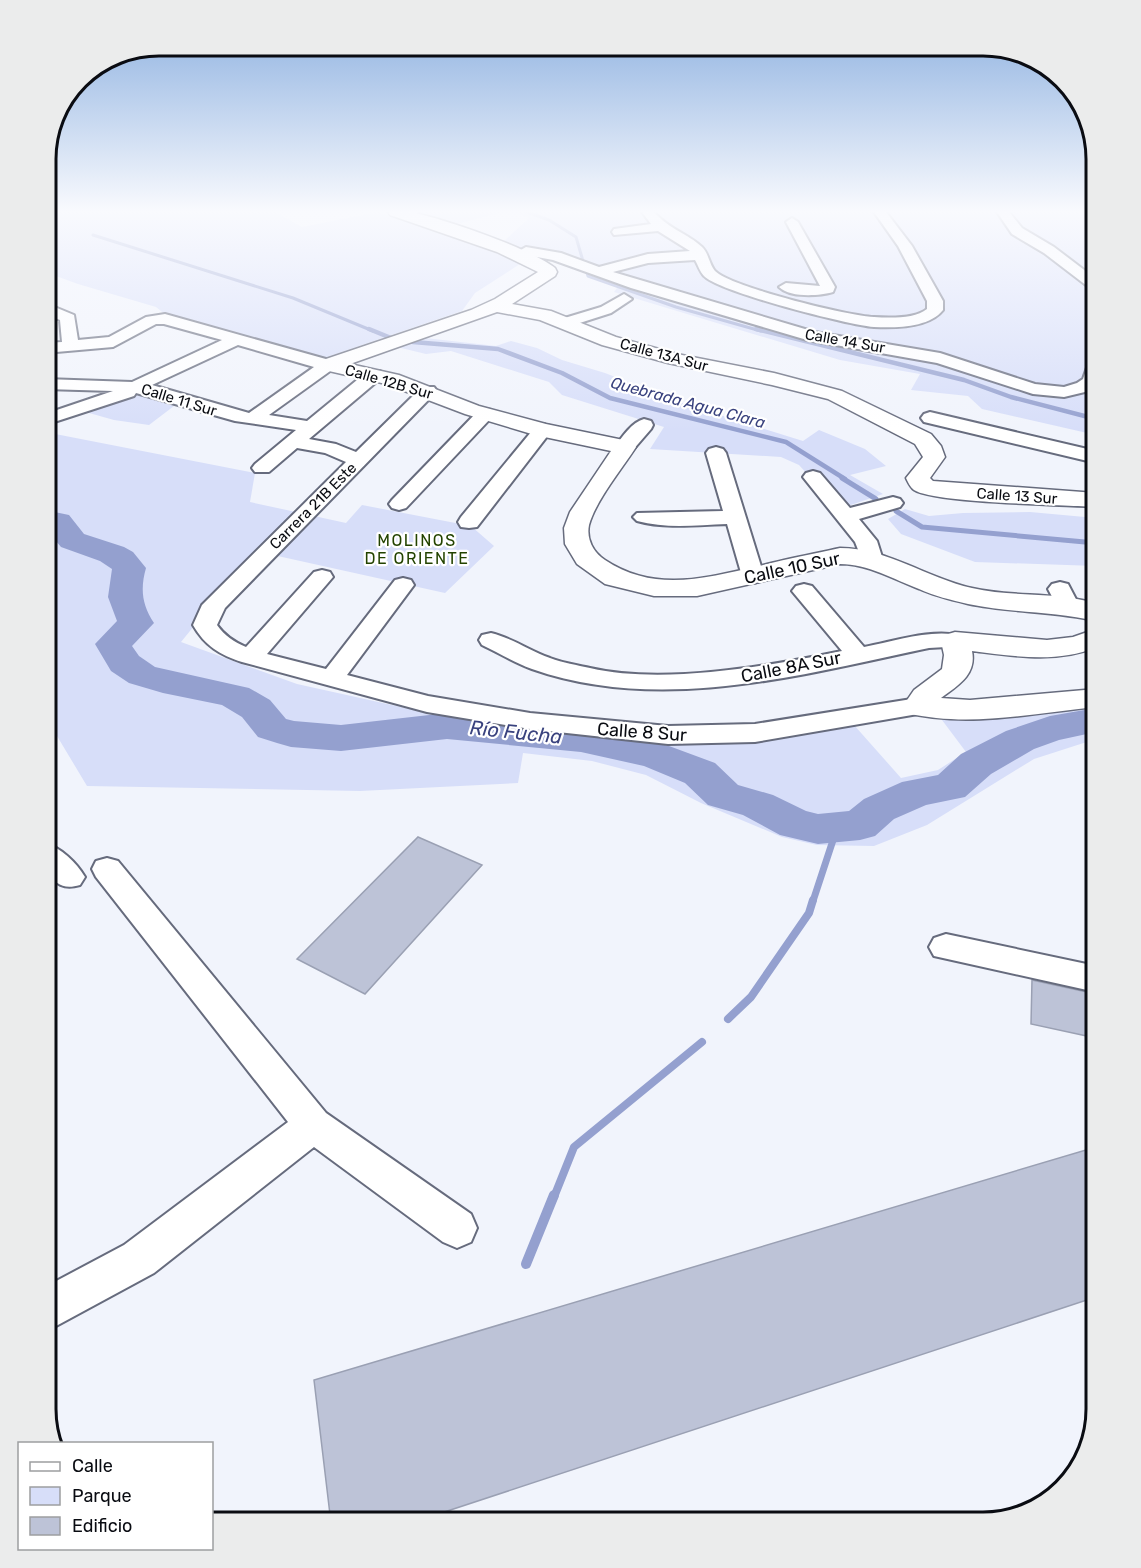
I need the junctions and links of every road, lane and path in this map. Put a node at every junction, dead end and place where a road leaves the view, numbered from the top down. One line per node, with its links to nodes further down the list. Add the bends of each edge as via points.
1 (531, 285): 8 (street)
2 (637, 285): 17 (street, Calle 14 Sur, via 813,337 934,356 1033,389 1064,392)
3 (732, 285): 6 (street, via 854,319 891,322 928,316 936,307)
4 (767, 285): 5 (street, via 816,291 828,289)
5 (826, 285)
6 (926, 285)
7 (624, 299): 10 (street, via 606,310)
8 (495, 306): 10 (street, Calle 13A Sur, via 533,312); 14 (street)
9 (56, 313): 12 (street, via 68,318)
10 (564, 323): 34 (street, Calle 13A Sur, via 609,341 675,359 835,395 923,439 933,461 918,481)
11 (237, 339): 12 (street, Calle 12B Sur, via 174,320 152,320 112,342); 14 (street, Calle 12B Sur); 18 (street)
12 (70, 345): 13 (street)
13 (56, 347)
14 (327, 365): 15 (street, Calle 12B Sur); 23 (street)
15 (374, 375): 19 (street, Calle 12B Sur); 25 (street)
16 (56, 384): 18 (street, Calle 11 Sur)
17 (1086, 385)
18 (138, 387): 21 (street); 23 (street, Calle 11 Sur)
19 (428, 391): 20 (street, Calle 12B Sur); 31 (street, Carrera 21B Este)
20 (485, 414): 26 (street, Calle 12B Sur); 37 (street)
21 (56, 416)
22 (930, 418): 30 (street)
23 (252, 419): 25 (street, Calle 11 Sur)
24 (644, 425): 28 (street)
25 (311, 427): 27 (street)
26 (543, 430): 28 (street, Calle 12B Sur); 41 (street)
27 (292, 442): 31 (street, via 329,448); 32 (street)
28 (625, 447): 43 (street, Calle 10 Sur, via 582,512 576,528 578,544 594,566 627,582 668,589 704,587)
29 (716, 453): 40 (street)
30 (1086, 456)
31 (359, 460): 48 (street, Carrera 21B Este, via 214,606)
32 (262, 468)
33 (813, 477): 38 (street)
34 (939, 490): 35 (street, Calle 13 Sur)
35 (1086, 499)
36 (893, 503): 38 (street)
37 (399, 504)
38 (845, 516): 42 (street, via 866,541)
39 (644, 517): 40 (street)
40 (735, 517): 43 (street)
41 (469, 522)
42 (872, 560): 43 (street, Calle 10 Sur, via 840,556); 47 (street, Calle 10 Sur, via 914,579 970,596 1014,603 1063,601)
43 (753, 576)
44 (322, 577): 53 (street)
45 (402, 585): 54 (street)
46 (804, 591): 52 (street)
47 (1086, 609)
48 (205, 625): 53 (street, Calle 8 Sur, via 212,637 230,650)
49 (491, 640): 52 (street, Calle 8A Sur, via 548,666 648,681 733,678)
50 (955, 641): 51 (street, Calle 8A Sur, via 1053,648); 52 (street, Calle 8A Sur, via 929,641); 56 (street, via 960,654 958,668)
51 (1086, 641)
52 (858, 655)
53 (251, 657): 54 (street, Calle 8 Sur)
54 (332, 678): 56 (street, Calle 8 Sur, via 427,704 478,713 668,735 755,733)
55 (1086, 699): 56 (street, Calle 8 Sur, via 969,710)
56 (918, 706)
57 (56, 865): 59 (street)
58 (107, 869): 62 (street)
59 (69, 877)
60 (946, 947): 61 (street)
61 (1086, 977)
62 (313, 1125): 63 (street); 64 (street, via 139,1259)
63 (457, 1228)
64 (56, 1304)

